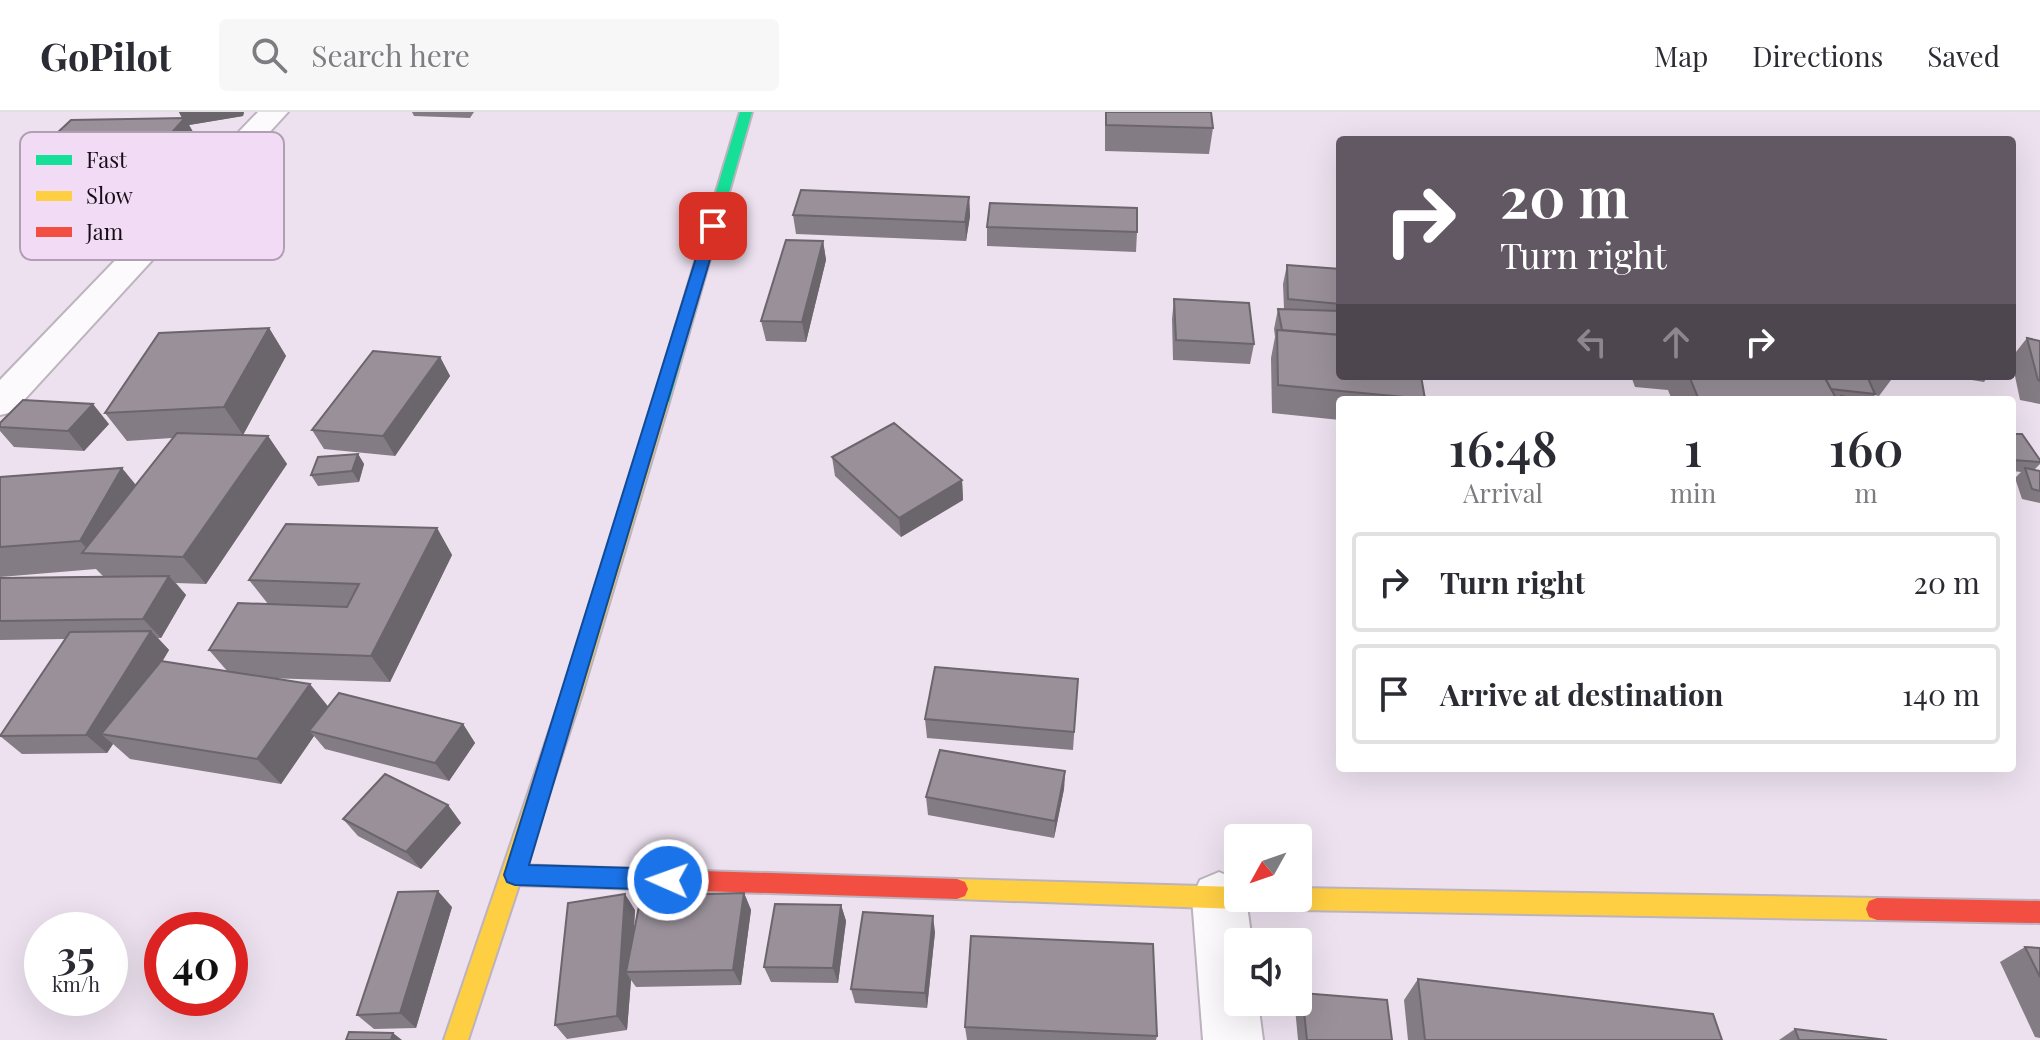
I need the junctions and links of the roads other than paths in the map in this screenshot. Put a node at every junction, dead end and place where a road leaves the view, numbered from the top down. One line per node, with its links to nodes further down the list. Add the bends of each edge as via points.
1 (274, 112): 3 (street)
2 (746, 112): 6 (street)
3 (255, 132)
4 (135, 260): 5 (street)
5 (0, 403)
6 (515, 875): 7 (street); 11 (street)
7 (1224, 898)
8 (1312, 899): 10 (street)
9 (1234, 912): 12 (street)
10 (2040, 912)
11 (456, 1040)
12 (1233, 1040)

